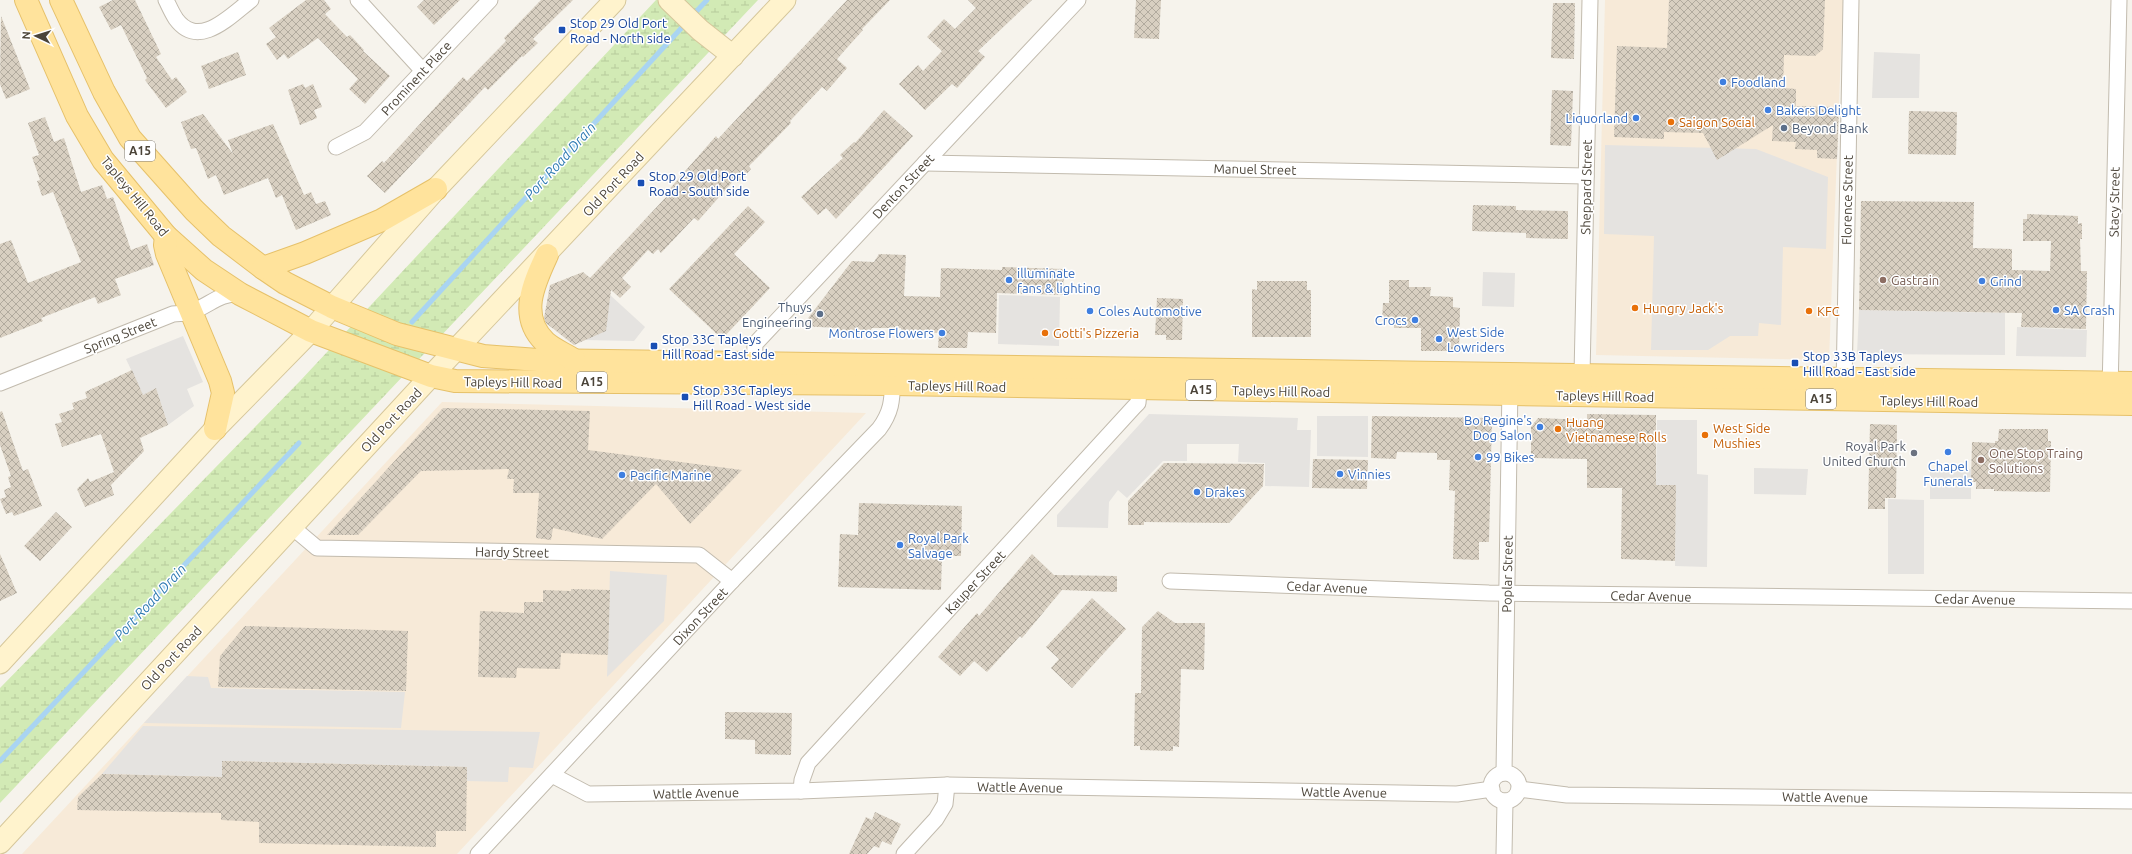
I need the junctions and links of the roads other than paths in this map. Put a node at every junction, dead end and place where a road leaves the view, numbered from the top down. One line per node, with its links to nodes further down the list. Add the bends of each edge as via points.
1 (26, 0): 20 (main road, Tapleys Hill Road / A15, via 78,116 99,153)
2 (61, 0): 22 (main road, A15, via 104,92 130,138 194,210 221,236)
3 (166, 0): 4 (street, via 176,19 187,29 200,33 212,30)
4 (251, 0)
5 (358, 0): 15 (street)
6 (490, 0): 15 (street, Prominent Place)
7 (615, 0): 19 (main road)
8 (785, 0): 14 (main road, Old Port Road)
9 (1078, 0): 17 (street, Denton Street)
10 (1590, 0): 18 (street, Sheppard Street)
11 (1851, 0): 37 (street, Florence Street)
12 (2119, 0): 38 (street, Stacy Street)
13 (671, 3): 14 (main road)
14 (733, 56): 21 (main road, Old Port Road)
15 (423, 71): 16 (street, Prominent Place, via 365,132)
16 (336, 147)
17 (925, 163): 18 (street, Manuel Street); 29 (street, Denton Street, via 755,344)
18 (1586, 176): 31 (street, Sheppard Street)
19 (436, 189): 22 (main road, via 382,220); 24 (main road)
20 (166, 236): 23 (main road, Tapleys Hill Road / A15, via 204,270); 25 (main road, via 167,254)
21 (547, 255): 27 (main road, Old Port Road); 28 (main road, via 534,281 529,301 531,315 535,329 545,342)
22 (263, 268): 24 (main road, A15)
23 (240, 294): 25 (street, Spring Street, via 216,298); 26 (main road, Tapleys Hill Road / A15)
24 (332, 308): 26 (main road); 27 (main road, A15, via 396,334)
25 (191, 312): 34 (street, Spring Street, via 173,314); 40 (main road, via 223,393)
26 (311, 332): 32 (main road, A15); 40 (main road)
27 (457, 349): 28 (main road, Tapleys Hill Road / A15, via 484,356); 32 (main road, Old Port Road)
28 (574, 360): 29 (main road, Tapleys Hill Road / A15)
29 (754, 373): 30 (main road, Tapleys Hill Road / A15); 32 (main road, Tapleys Hill Road / A15, via 466,382)
30 (893, 375): 33 (main road, Tapleys Hill Road / A15); 42 (street, Dixon Street, via 890,411 879,429)
31 (1582, 375): 36 (main road, Tapleys Hill Road / A15); 37 (main road, Tapleys Hill Road / A15)
32 (431, 376): 41 (main road, Old Port Road)
33 (1140, 379): 36 (main road, Tapleys Hill Road / A15); 52 (street, Kauper Street, via 1138,403 808,763)
34 (0, 383)
35 (2132, 383): 38 (main road, Tapleys Hill Road / A15)
36 (1510, 384): 37 (main road, Tapleys Hill Road / A15, via 1611,397); 44 (street, Poplar Street)
37 (1844, 389): 38 (main road, Tapleys Hill Road / A15)
38 (2110, 393): 39 (main road, Tapleys Hill Road / A15)
39 (2132, 404)
40 (215, 429): 46 (main road)
41 (292, 527): 42 (street, Hardy Street, via 317,548 699,556); 55 (main road, Old Port Road)
42 (732, 581): 48 (street, Dixon Street)
43 (1170, 581): 44 (street, Cedar Avenue)
44 (1507, 594): 45 (street, Cedar Avenue); 47 (street, Poplar Street)
45 (2132, 601)
46 (0, 663)
47 (1504, 774): 50 (street, via 1496,777); 51 (street, via 1515,778)
48 (552, 775): 52 (street, Wattle Avenue, via 588,794); 56 (street, Dixon Street)
49 (947, 785): 50 (street, Wattle Avenue, via 1458,794); 52 (street, Wattle Avenue); 57 (street, via 945,804 936,819)
50 (1492, 789): 53 (street, via 1496,797)
51 (1519, 789): 53 (street, via 1513,799); 54 (street, Wattle Avenue, via 1567,794)
52 (801, 791)
53 (1505, 801): 58 (street)
54 (2132, 801)
55 (0, 843)
56 (478, 854)
57 (904, 854)
58 (1504, 854)

